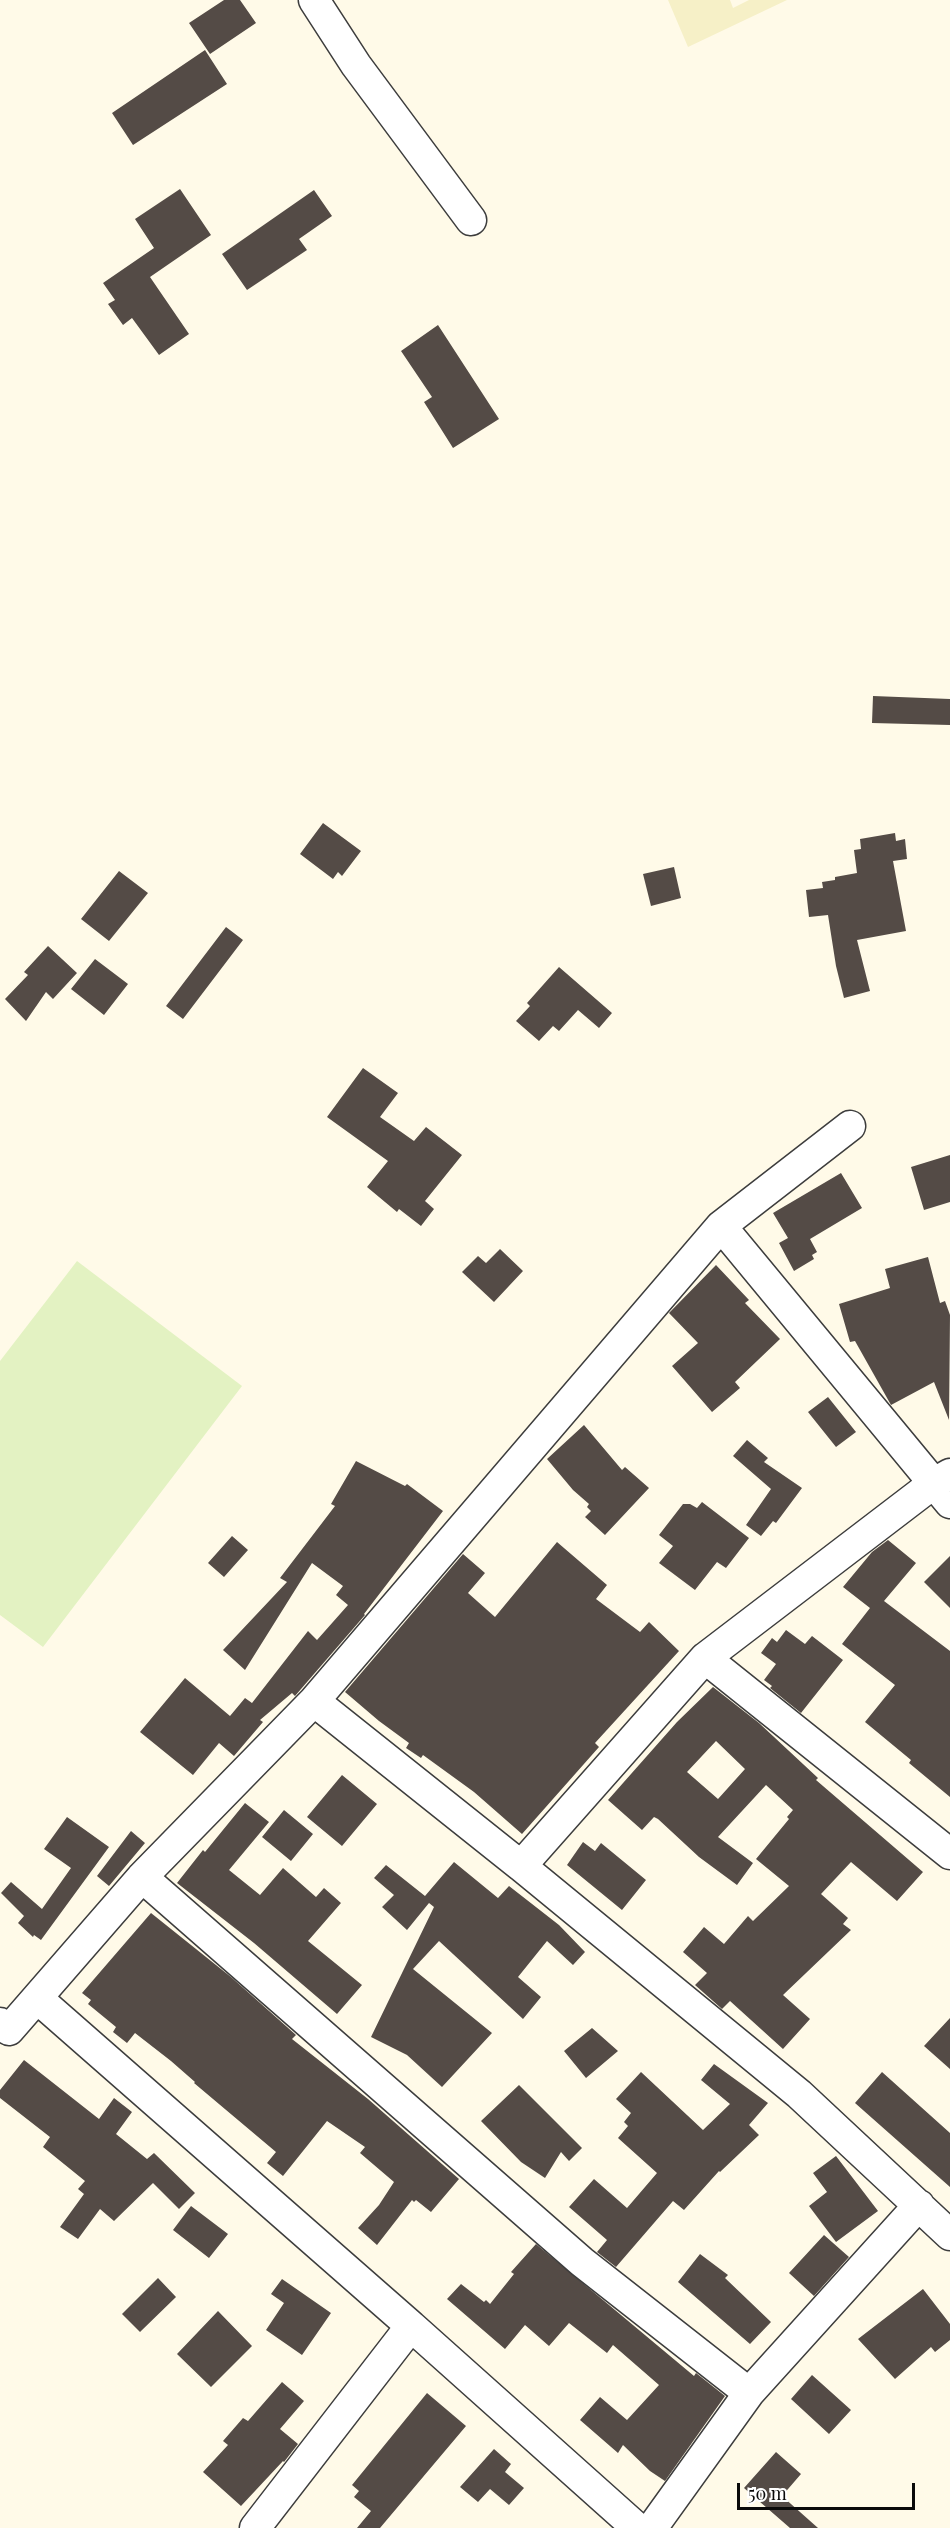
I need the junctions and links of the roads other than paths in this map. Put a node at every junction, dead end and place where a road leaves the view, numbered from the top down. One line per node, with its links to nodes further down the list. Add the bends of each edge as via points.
1 (314, 0): 2 (street, via 356,65)
2 (471, 220)
3 (850, 1126): 4 (street)
4 (721, 1226): 5 (street); 7 (street)
5 (945, 1487): 6 (street)
6 (705, 1658): 8 (street); 9 (street)
7 (314, 1701): 9 (street); 10 (street)
8 (950, 1854)
9 (520, 1866): 13 (street, via 799,2094)
10 (142, 1877): 11 (street); 16 (street, via 582,2262)
11 (37, 1998): 12 (street); 15 (street)
12 (3, 2031)
13 (919, 2205): 14 (street); 16 (street)
14 (950, 2235)
15 (411, 2326): 17 (street); 18 (street)
16 (749, 2393): 19 (street)
17 (255, 2528)
18 (637, 2528)
19 (652, 2528)

